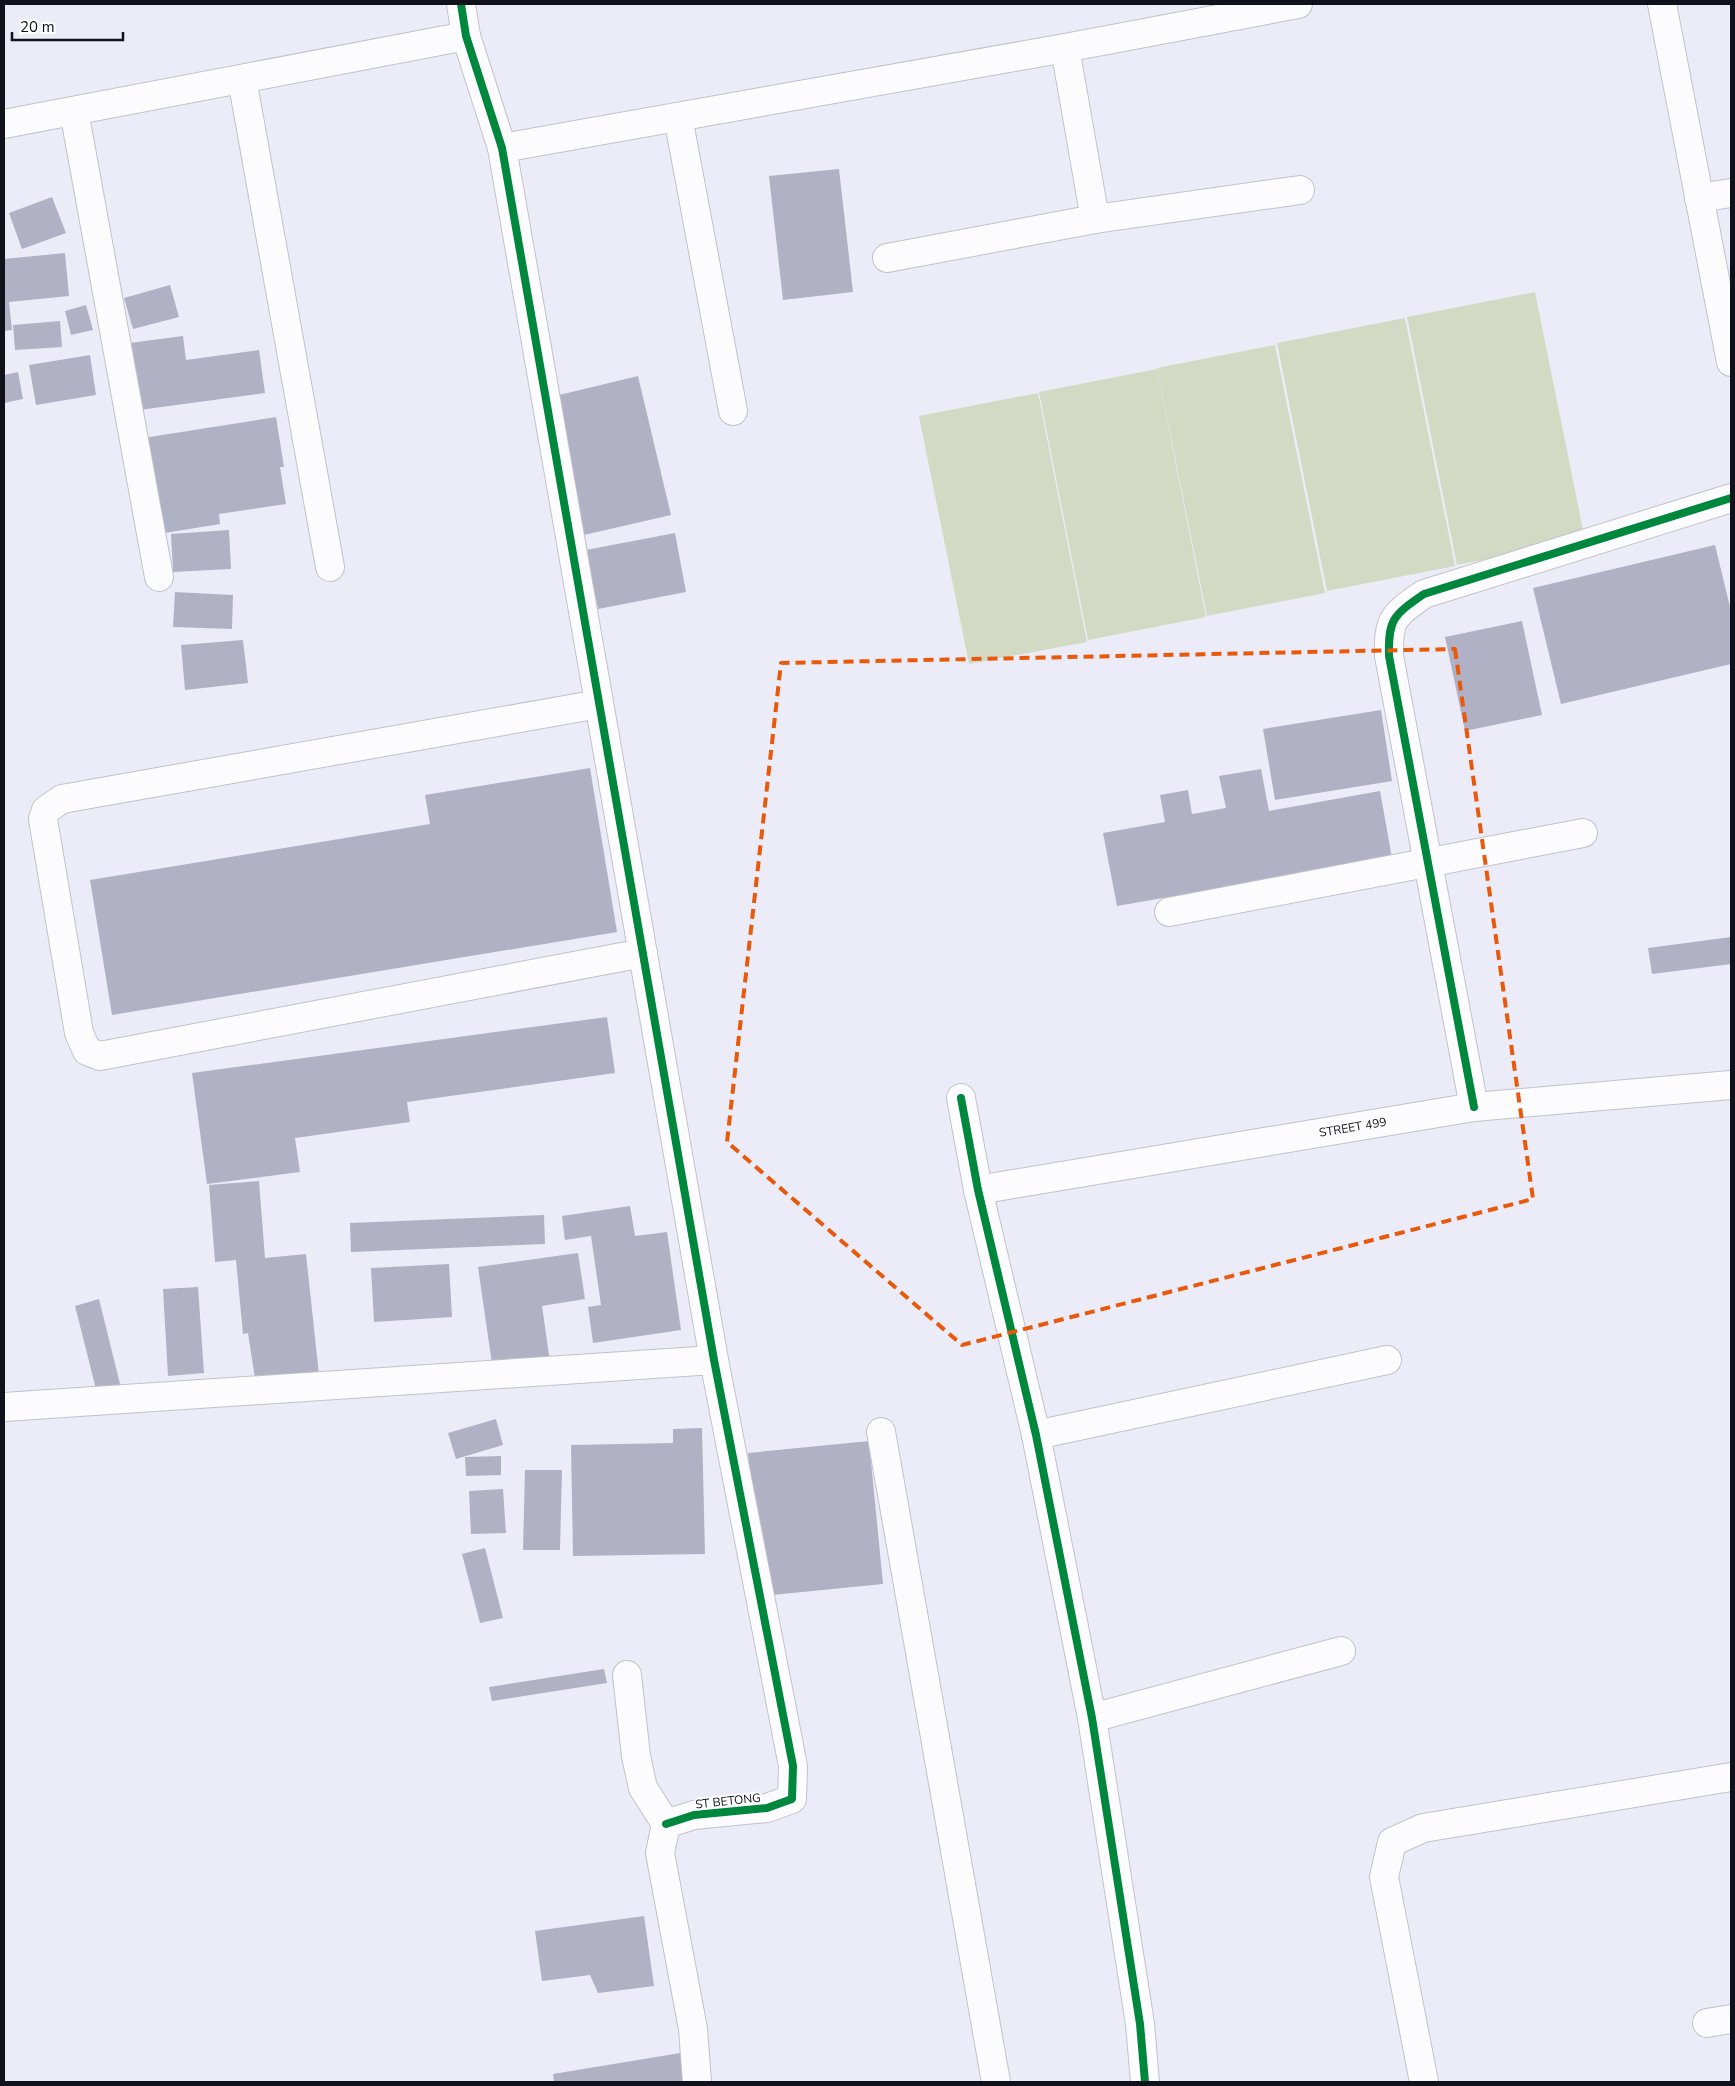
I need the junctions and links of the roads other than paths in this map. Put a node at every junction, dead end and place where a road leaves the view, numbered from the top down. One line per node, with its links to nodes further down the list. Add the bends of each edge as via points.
1 (460, 4): 4 (street)
2 (1298, 4): 5 (street)
3 (1662, 4): 13 (street)
4 (466, 36): 6 (street); 10 (street)
5 (1065, 48): 8 (street); 14 (street)
6 (242, 79): 7 (street); 19 (street)
7 (74, 111): 9 (street); 20 (street)
8 (678, 117): 10 (street); 17 (street)
9 (4, 124)
10 (502, 148): 21 (street)
11 (1300, 190): 14 (street)
12 (1731, 192): 13 (street)
13 (1700, 198): 16 (street)
14 (1095, 219): 15 (street)
15 (887, 258)
16 (1731, 362)
17 (733, 411)
18 (1731, 498): 23 (street, via 1424,594 1392,620 1389,656)
19 (330, 568)
20 (159, 577)
21 (599, 704): 25 (street); 25 (street, via 62,800 46,810 43,819 79,1033 87,1051 100,1056)
22 (1583, 834): 23 (street)
23 (1428, 862): 24 (street); 28 (street)
24 (1169, 912)
25 (643, 952): 30 (street)
26 (1731, 1085): 28 (street, STREET 499)
27 (961, 1098): 29 (street)
28 (1474, 1107): 29 (street, STREET 499)
29 (978, 1190): 34 (street)
30 (714, 1360): 32 (street); 39 (street, ST BETONG, via 793,1766 792,1799 767,1808 694,1815)
31 (1387, 1360): 34 (street)
32 (4, 1407)
33 (881, 1432): 41 (street)
34 (1036, 1435): 37 (street)
35 (1340, 1651): 37 (street)
36 (627, 1674): 39 (street, via 643,1788)
37 (1092, 1718): 42 (street, via 1140,2024)
38 (1731, 1777): 43 (street, via 1423,1828 1392,1842 1384,1877)
39 (666, 1824): 40 (street, via 660,1853 693,2029)
40 (697, 2082)
41 (996, 2082)
42 (1145, 2082)
43 (1424, 2082)

